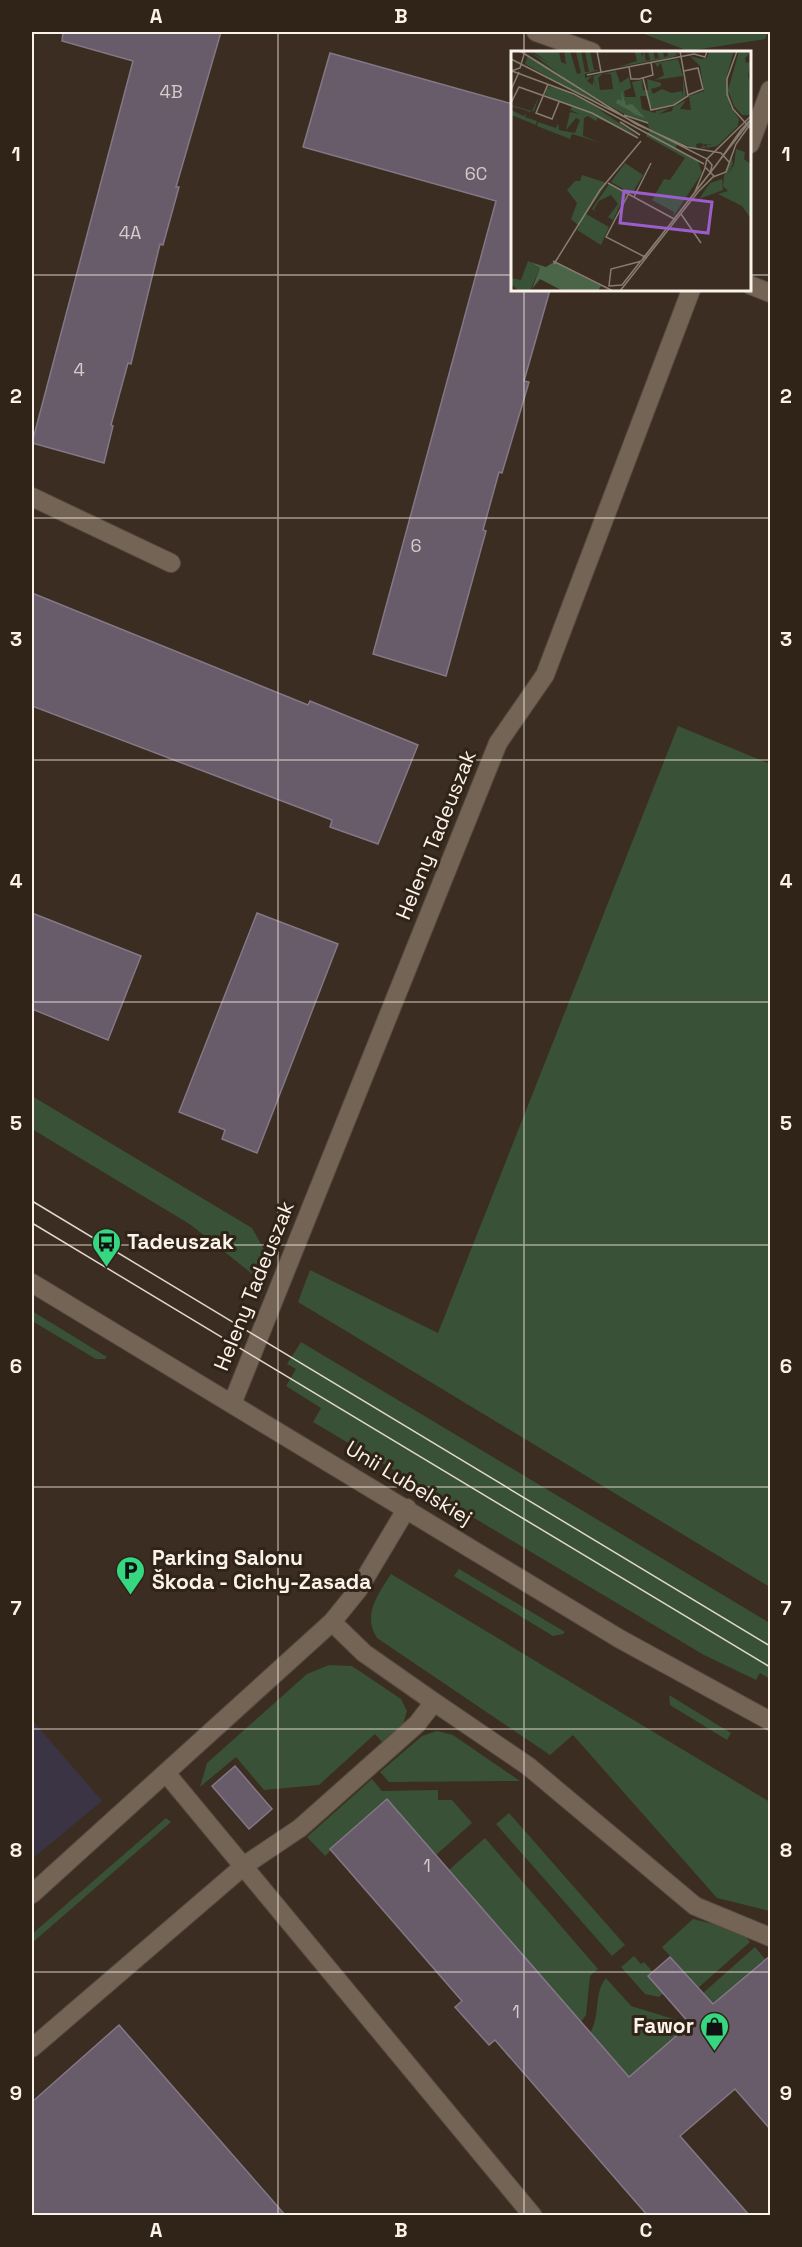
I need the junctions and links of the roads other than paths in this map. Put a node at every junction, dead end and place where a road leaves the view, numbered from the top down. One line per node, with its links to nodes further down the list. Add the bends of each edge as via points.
1 (536, 32): 2 (street)
2 (589, 51)
3 (771, 90): 4 (street)
4 (755, 114): 5 (street)
5 (751, 138)
6 (751, 285): 8 (street)
7 (691, 291): 12 (street, Heleny Tadeuszak, via 545,675 498,743)
8 (771, 293)
9 (32, 497): 10 (street)
10 (171, 563)
11 (32, 1283): 12 (street, Unii Lubelskiej)
12 (232, 1404): 13 (street, Unii Lubelskiej)
13 (407, 1508): 14 (street, via 358,1590); 16 (street, Unii Lubelskiej, via 620,1639)
14 (332, 1622): 15 (street, via 364,1653); 17 (street)
15 (434, 1702): 18 (street, via 417,1724 300,1828); 20 (street, via 528,1766 695,1906)
16 (769, 1720)
17 (166, 1773): 18 (street); 19 (street)
18 (245, 1865): 21 (street); 22 (street)
19 (32, 1894)
20 (771, 1937)
21 (32, 2048)
22 (533, 2216)

